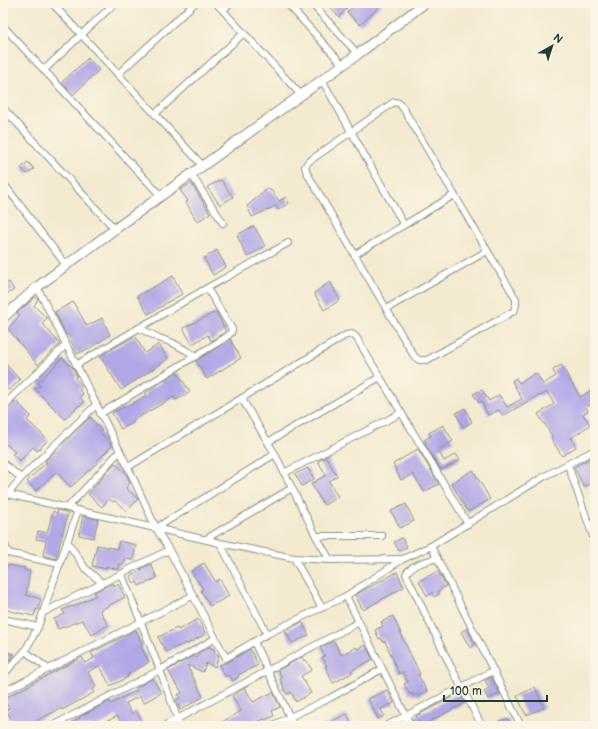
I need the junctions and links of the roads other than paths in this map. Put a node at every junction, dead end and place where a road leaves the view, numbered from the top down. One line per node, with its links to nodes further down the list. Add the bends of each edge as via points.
1 (52, 3): 12 (street)
2 (115, 3): 12 (street)
3 (195, 3): 16 (street)
4 (216, 3): 9 (street)
5 (230, 3): 9 (street)
6 (287, 3): 14 (street)
7 (311, 3): 13 (street)
8 (421, 4): 13 (street)
9 (223, 10): 11 (street)
10 (3, 26): 15 (street)
11 (244, 32): 18 (street); 20 (street)
12 (81, 34): 15 (street); 16 (street)
13 (358, 54): 14 (street)
14 (344, 65): 17 (street)
15 (44, 70): 26 (street)
16 (118, 74): 20 (street)
17 (322, 80): 18 (street); 21 (street)
18 (301, 95): 22 (street)
19 (3, 108): 29 (street)
20 (155, 114): 22 (street)
21 (351, 132): 25 (street, via 394,102 399,103); 28 (street); 32 (street, via 308,162 305,167)
22 (203, 166): 23 (street)
23 (191, 174): 26 (street); 27 (street)
24 (3, 183): 33 (street)
25 (454, 195): 28 (street); 31 (street)
26 (161, 196): 29 (street)
27 (223, 223)
28 (404, 225): 32 (street)
29 (115, 229): 33 (street)
30 (288, 243): 35 (street)
31 (487, 251): 36 (street); 36 (street, via 516,300 514,310 427,360 420,360 414,356)
32 (354, 255): 36 (street)
33 (66, 265): 34 (street)
34 (37, 287): 37 (street); 39 (street)
35 (207, 288): 38 (street); 40 (street, via 232,329 225,338)
36 (386, 309)
37 (3, 318)
38 (139, 328): 40 (street); 41 (street)
39 (66, 345): 41 (street); 45 (street)
40 (196, 356): 47 (street)
41 (76, 365): 44 (street)
42 (380, 377): 43 (street, via 356,336 352,334 346,335); 46 (street); 48 (street)
43 (242, 399): 48 (street); 54 (street)
44 (96, 405): 47 (street); 56 (street)
45 (3, 406)
46 (401, 413): 55 (street); 61 (street)
47 (100, 414): 50 (street)
48 (268, 442): 51 (street)
49 (595, 450): 53 (street)
50 (120, 451): 54 (street); 59 (street)
51 (275, 454): 55 (street); 62 (street)
52 (3, 463): 56 (street)
53 (568, 465): 61 (street); 68 (street)
54 (128, 467): 62 (street)
55 (284, 473): 57 (street)
56 (21, 478): 58 (street)
57 (292, 488): 63 (street); 65 (street)
58 (5, 495): 59 (street)
59 (67, 508): 60 (street)
60 (78, 510): 62 (street); 67 (street)
61 (468, 524): 70 (street)
62 (156, 528): 65 (street); 71 (street)
63 (316, 536): 64 (street); 76 (street)
64 (382, 536)
65 (206, 539): 69 (street)
66 (3, 540): 72 (street)
67 (67, 541): 77 (street); 79 (street, via 85,568)
68 (595, 542)
69 (220, 543): 73 (street); 88 (street)
70 (431, 546): 74 (street); 75 (street)
71 (169, 550): 78 (street); 80 (street)
72 (5, 553): 77 (street)
73 (294, 558): 76 (street); 82 (street)
74 (437, 558): 96 (street); 98 (street, via 411,568 406,574)
75 (403, 559): 76 (street); 81 (street)
76 (330, 560)
77 (60, 564): 83 (street)
78 (123, 573): 79 (street); 85 (street)
79 (102, 583): 83 (street)
80 (192, 596): 85 (street); 89 (street)
81 (346, 596): 82 (street); 86 (street)
82 (322, 608): 88 (street)
83 (44, 612): 87 (street)
84 (3, 618): 87 (street)
85 (140, 622): 93 (street); 94 (street)
86 (359, 622): 92 (street); 95 (street)
87 (38, 627): 91 (street)
88 (267, 634): 90 (street)
89 (214, 639): 90 (street, via 226,658); 94 (street)
90 (254, 642): 95 (street)
91 (25, 651): 93 (street); 97 (street)
92 (382, 668): 100 (street, via 330,698); 101 (street)
93 (48, 669): 99 (street)
94 (160, 670): 103 (street); 105 (street)
95 (268, 671): 100 (street); 103 (street)
96 (493, 671): 98 (street); 113 (street)
97 (3, 675)
98 (462, 687): 101 (street); 112 (street)
99 (3, 692)
100 (290, 716): 108 (street); 109 (street)
101 (406, 716): 110 (street); 111 (street)
102 (3, 718): 104 (street)
103 (177, 719): 106 (street); 107 (street)
104 (6, 726)
105 (52, 726)
106 (164, 726)
107 (180, 726)
108 (271, 726)
109 (294, 726)
110 (386, 726)
111 (411, 726)
112 (482, 726)
113 (521, 726)

